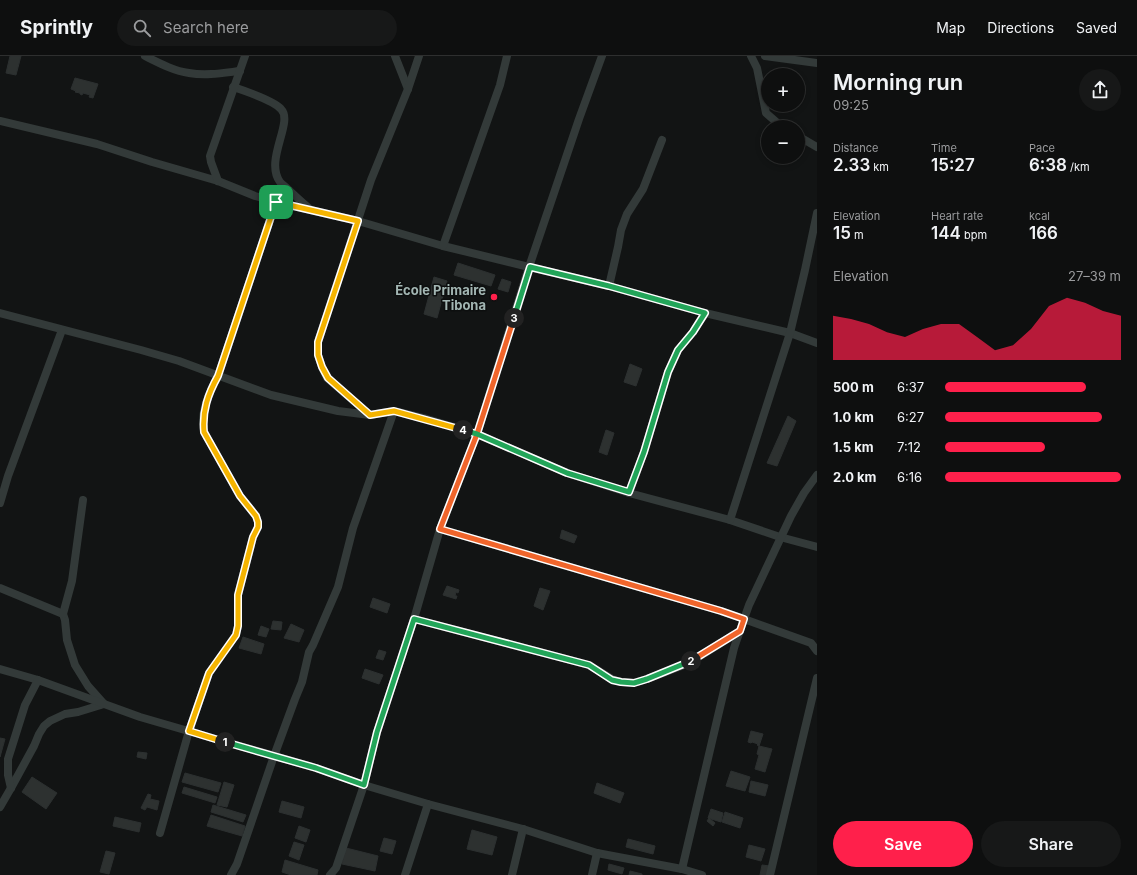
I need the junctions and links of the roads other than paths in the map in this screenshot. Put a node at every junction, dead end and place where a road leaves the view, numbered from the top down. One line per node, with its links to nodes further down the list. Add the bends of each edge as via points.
1 (145, 56): 10 (street, via 188,73)
2 (245, 56): 10 (street)
3 (396, 56): 12 (street)
4 (419, 56): 12 (street)
5 (507, 56): 23 (street, via 500,85)
6 (602, 56): 24 (street)
7 (751, 56): 13 (street, via 757,68 766,113)
8 (765, 56): 9 (street)
9 (817, 63)
10 (240, 71): 11 (street)
11 (233, 87): 18 (street, via 210,156); 20 (street, via 262,98 281,109 284,123 274,164 276,172 280,182)
12 (408, 88): 22 (street, via 371,180)
13 (774, 120)
14 (0, 121): 18 (street, via 97,144)
15 (662, 140): 25 (street, via 643,189 627,214 621,230)
16 (805, 140): 17 (street)
17 (817, 147)
18 (218, 181): 19 (street)
19 (276, 202): 20 (street); 31 (street)
20 (312, 210): 22 (street)
21 (817, 213): 29 (street)
22 (358, 221): 23 (street); 33 (street, via 318,342 318,355 328,378)
23 (443, 246): 24 (street)
24 (530, 267): 25 (street); 34 (street)
25 (609, 286): 27 (street)
26 (0, 313): 28 (street)
27 (705, 313): 29 (street); 37 (street, via 678,350 668,372)
28 (62, 330): 31 (street, via 141,350); 36 (street)
29 (790, 333): 30 (street); 40 (street)
30 (817, 343)
31 (218, 376): 33 (street, via 271,395 338,411); 54 (street, via 206,404 204,432 240,496 256,516 258,527 238,595 236,635 209,673)
32 (394, 411): 33 (street); 34 (street); 55 (street, via 353,528 338,587 309,652 302,682)
33 (370, 415)
34 (477, 434): 37 (street, via 567,473); 41 (street)
35 (817, 475): 42 (street, via 804,492)
36 (1, 492): 39 (street)
37 (629, 492): 40 (street)
38 (83, 500): 45 (street, via 72,581)
39 (0, 503)
40 (730, 520): 42 (street)
41 (440, 529): 46 (street); 47 (street)
42 (780, 537): 43 (street); 47 (street)
43 (817, 547)
44 (0, 588): 45 (street)
45 (63, 614): 53 (street, via 67,640 75,665 88,686)
46 (414, 619): 48 (street, via 589,665 612,680 634,683 689,663); 56 (street, via 377,732)
47 (744, 619): 48 (street); 49 (street, via 811,643)
48 (740, 631): 63 (street)
49 (817, 651)
50 (0, 669): 52 (street)
51 (817, 678): 70 (street)
52 (38, 680): 53 (street); 57 (street, via 25,705 8,759)
53 (104, 704): 54 (street); 57 (street, via 65,714 44,726)
54 (189, 731): 55 (street); 61 (street)
55 (274, 756): 56 (street); 65 (street)
56 (364, 785): 58 (street); 64 (street)
57 (11, 788): 59 (street)
58 (428, 804): 60 (street); 66 (street)
59 (0, 807)
60 (523, 830): 62 (street); 67 (street)
61 (160, 833)
62 (597, 853): 63 (street); 68 (street)
63 (682, 869): 69 (street)
64 (333, 873)
65 (231, 875)
66 (405, 875)
67 (512, 875)
68 (592, 875)
69 (702, 875)
70 (770, 875)

